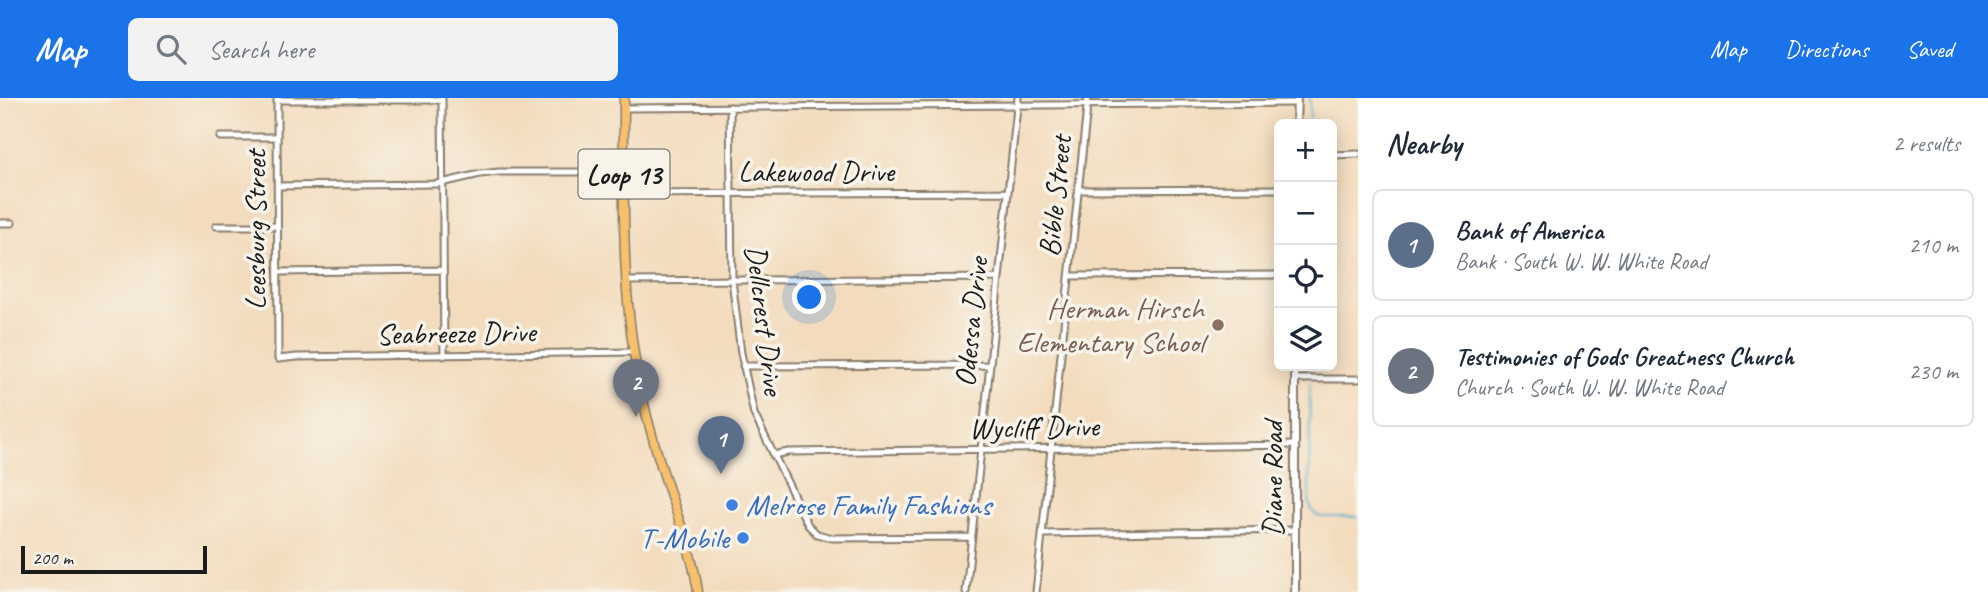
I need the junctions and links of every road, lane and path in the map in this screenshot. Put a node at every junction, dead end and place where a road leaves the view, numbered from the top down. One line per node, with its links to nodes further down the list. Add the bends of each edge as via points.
1 (624, 98): 8 (main road, Loop 13)
2 (1018, 98): 6 (street, Odessa Drive)
3 (442, 99): 11 (street, Leesburg Street, via 277,100); 15 (street)
4 (1297, 100): 5 (street); 9 (street)
5 (1088, 101): 6 (street); 18 (street, Bible Street)
6 (1017, 106): 7 (street); 19 (street, Odessa Drive)
7 (730, 107): 8 (street); 21 (street, Dellcrest Drive)
8 (624, 108): 14 (main road, Loop 13)
9 (1296, 119)
10 (220, 137): 11 (street)
11 (277, 137): 16 (street, Leesburg Street)
12 (1337, 155): 13 (street)
13 (1358, 155)
14 (624, 173): 15 (street, via 499,172); 20 (main road, Loop 13)
15 (442, 184): 16 (street); 26 (street)
16 (277, 186): 25 (street, Leesburg Street)
17 (1274, 189): 18 (street)
18 (1078, 190): 29 (street, Bible Street)
19 (1008, 192): 21 (street, Lakewood Drive); 30 (street, Odessa Drive)
20 (624, 194): 21 (street, Lakewood Drive); 32 (main road, Loop 13)
21 (731, 194): 31 (street, Dellcrest Drive)
22 (0, 223): 23 (street)
23 (12, 223)
24 (216, 226): 25 (street)
25 (277, 226): 27 (street, Leesburg Street)
26 (443, 270): 27 (street); 34 (street)
27 (278, 272): 35 (street, Leesburg Street)
28 (1274, 275): 29 (street)
29 (1069, 276): 42 (street, Bible Street)
30 (999, 278): 31 (street); 36 (street, Odessa Drive)
31 (732, 280): 32 (street); 37 (street, Dellcrest Drive)
32 (627, 281): 33 (main road, Loop 13)
33 (634, 352): 34 (street, Seabreeze Drive); 48 (main road, Loop 13)
34 (444, 356): 35 (street, Seabreeze Drive)
35 (278, 359)
36 (989, 365): 37 (street); 43 (street, Odessa Drive)
37 (743, 366): 44 (street, Dellcrest Drive, via 752,409)
38 (1295, 371): 39 (street, Diane Road)
39 (1295, 379): 40 (street); 41 (street, Diane Road)
40 (1358, 379)
41 (1295, 446): 42 (street, Wycliff Drive); 45 (street, Diane Road)
42 (1051, 450): 43 (street, Wycliff Drive); 46 (street, Bible Street)
43 (980, 451): 44 (street, Wycliff Drive); 47 (street, Odessa Drive)
44 (773, 455): 47 (street, Dellcrest Drive, via 817,534 832,538)
45 (1296, 530): 46 (street); 51 (street, Diane Road)
46 (1042, 534): 50 (street, Bible Street)
47 (972, 537): 49 (street, Odessa Drive)
48 (698, 592)
49 (966, 592)
50 (1035, 592)
51 (1295, 592)

